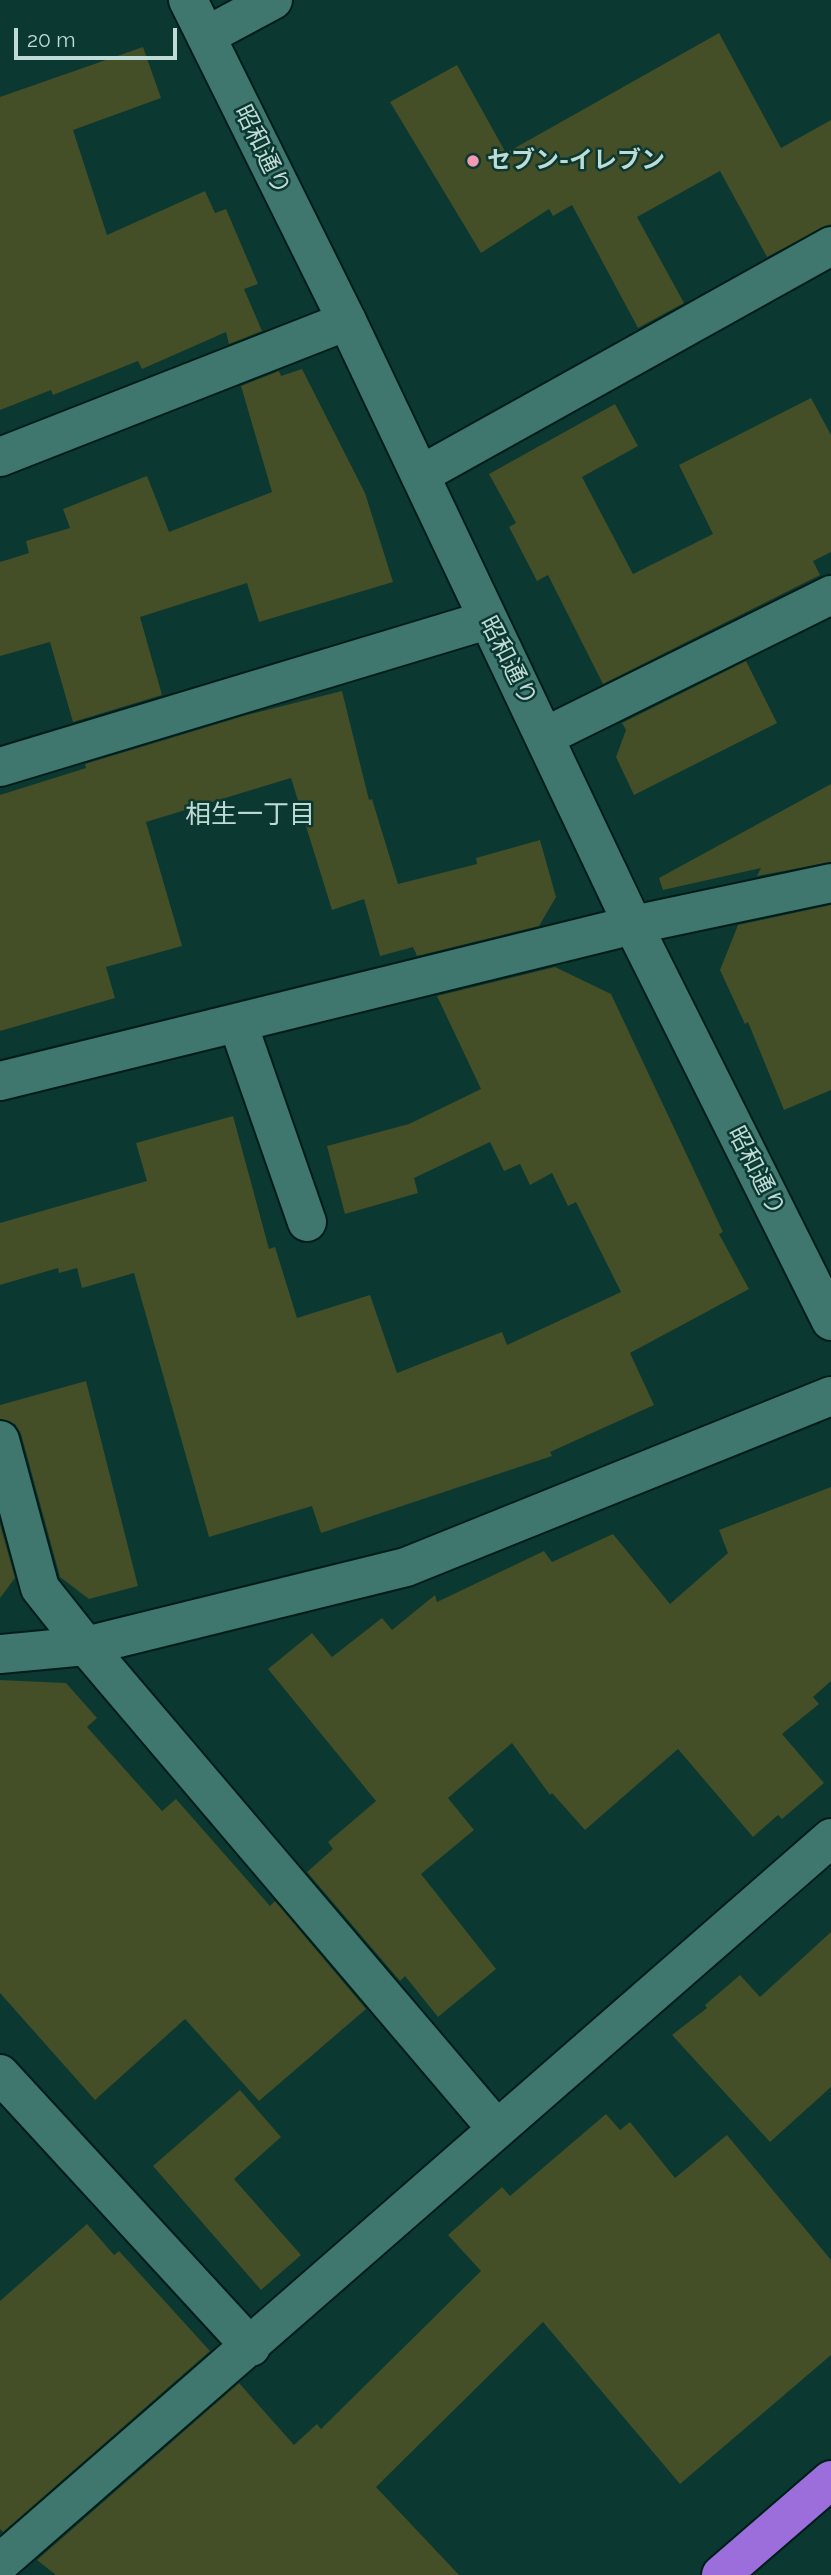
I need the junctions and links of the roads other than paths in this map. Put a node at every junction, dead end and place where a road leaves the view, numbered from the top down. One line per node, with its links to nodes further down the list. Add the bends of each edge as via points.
1 (188, 0): 3 (street, 昭和通り)
2 (273, 0): 3 (street)
3 (206, 36): 5 (street, 昭和通り)
4 (831, 246): 7 (street)
5 (347, 321): 6 (street); 7 (street, 昭和通り)
6 (0, 457)
7 (420, 475): 9 (street, 昭和通り)
8 (831, 596): 10 (street)
9 (487, 620): 10 (street, 昭和通り); 11 (street)
10 (546, 736): 13 (street, 昭和通り)
11 (0, 767)
12 (831, 883): 13 (street)
13 (633, 925): 14 (street); 17 (street, 昭和通り)
14 (238, 1024): 15 (street); 16 (street)
15 (0, 1081)
16 (307, 1222)
17 (831, 1321)
18 (831, 1396): 20 (street, via 406,1567)
19 (0, 1440): 20 (street, via 40,1588)
20 (86, 1646): 21 (street); 24 (street)
21 (0, 1654)
22 (831, 1838): 24 (street)
23 (0, 2074): 25 (street)
24 (495, 2128): 25 (street)
25 (251, 2347): 27 (street)
26 (831, 2480): 28 (highway)
27 (0, 2563)
28 (721, 2575)

